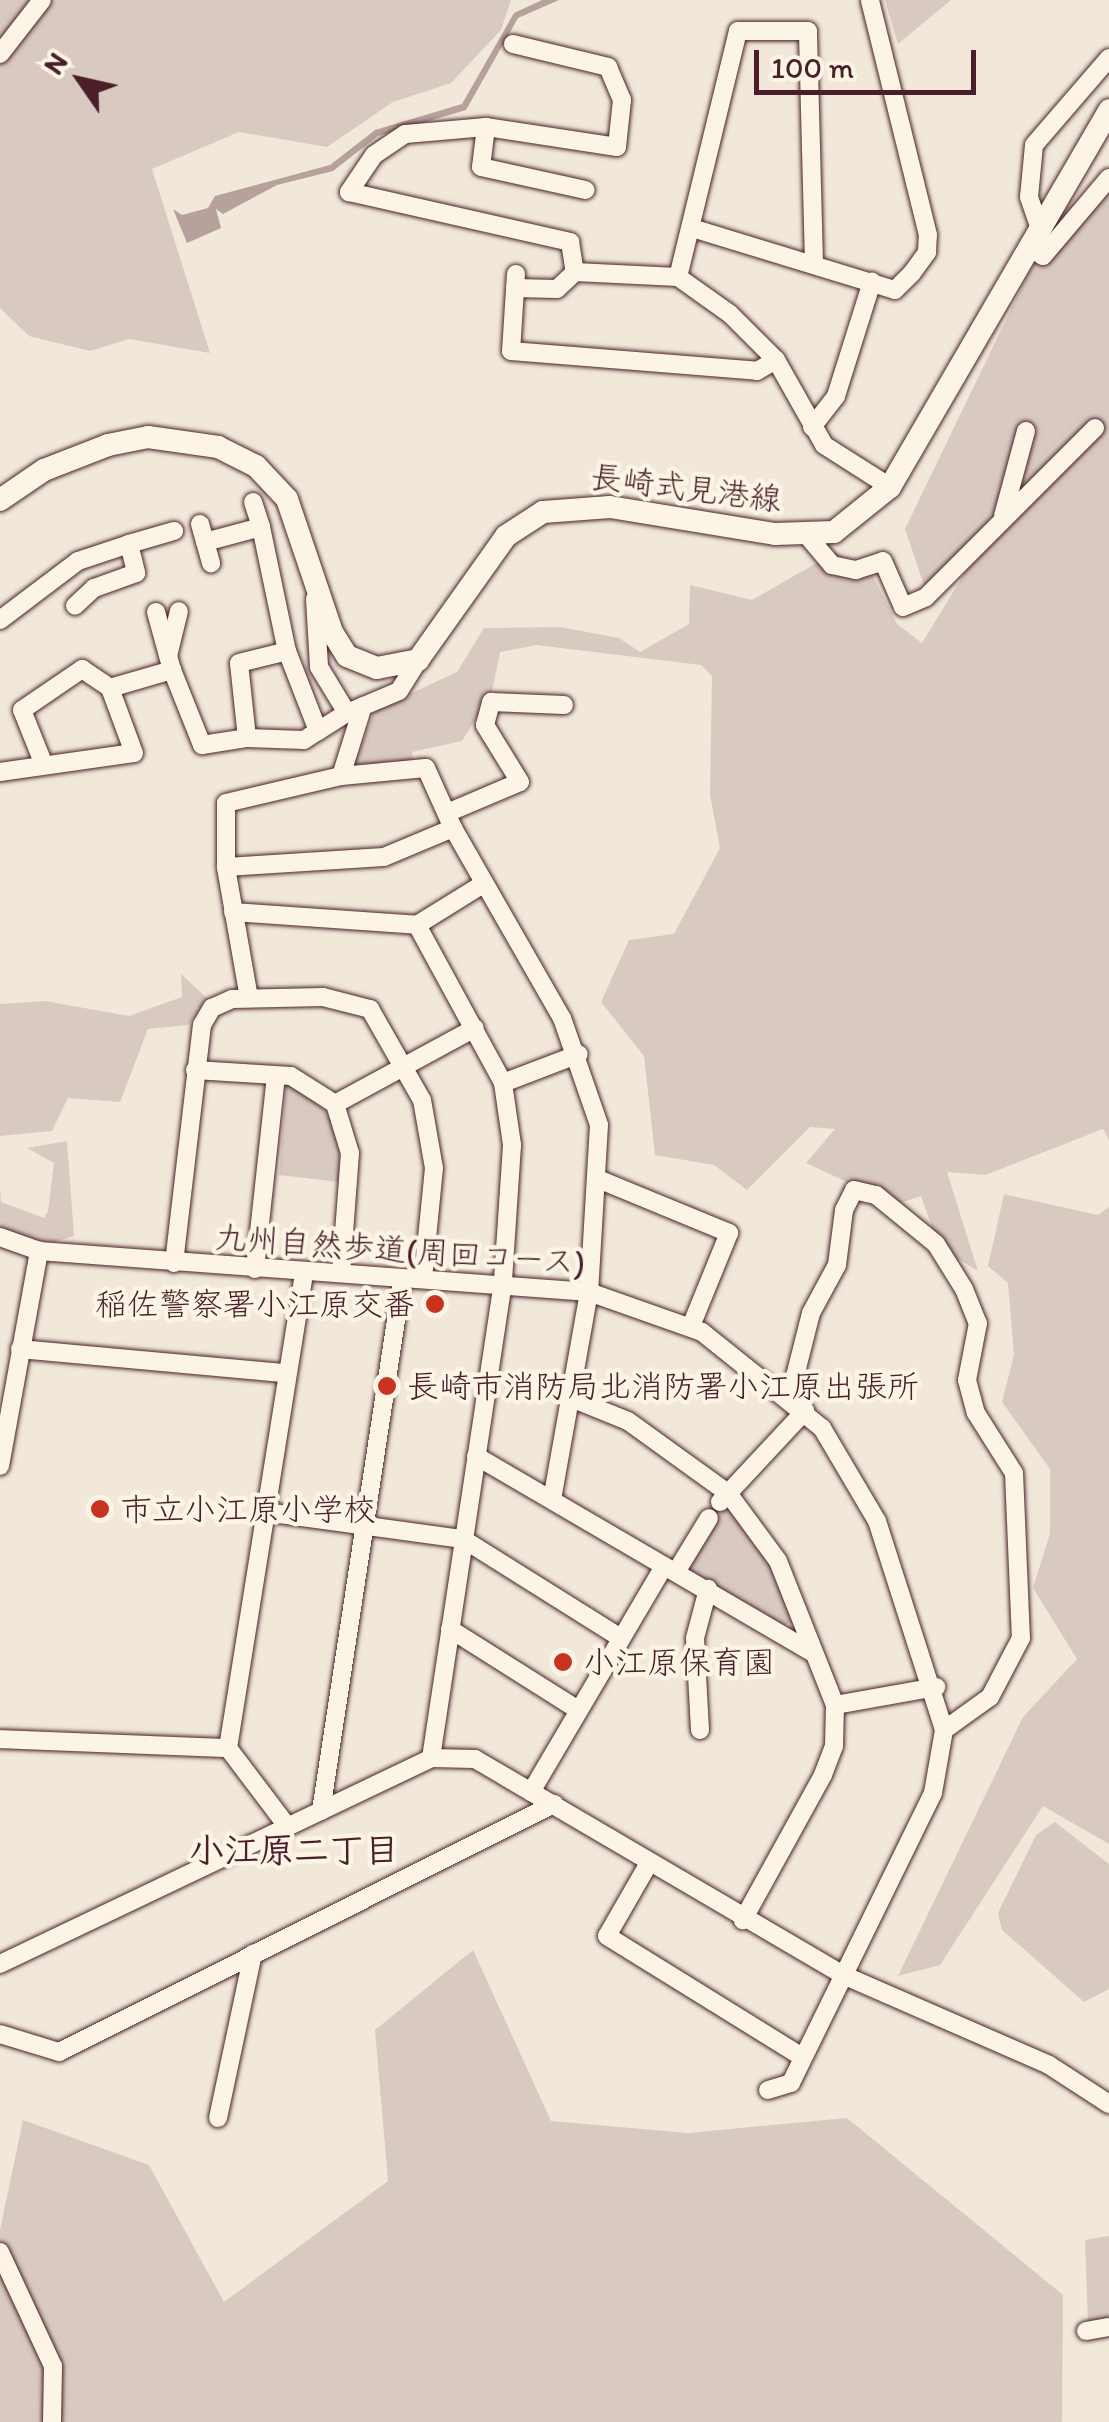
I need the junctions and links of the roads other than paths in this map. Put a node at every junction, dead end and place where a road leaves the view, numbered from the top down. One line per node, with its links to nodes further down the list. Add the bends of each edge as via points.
1 (42, 0): 4 (street)
2 (870, 0): 15 (street, via 928,235 927,252 895,290)
3 (513, 44): 7 (street, via 608,67 622,100 617,148)
4 (0, 54)
5 (1109, 58): 11 (street, via 1034,145)
6 (1109, 110): 11 (main road, 長崎式見港線)
7 (486, 127): 9 (street, via 481,167); 13 (street, via 405,134 374,155 349,192 570,242)
8 (1109, 178): 11 (street, via 1043,256)
9 (586, 190)
10 (692, 228): 12 (street); 12 (street, via 738,31 808,31); 14 (street)
11 (1034, 237): 20 (main road, 長崎式見港線)
12 (814, 263): 15 (street)
13 (575, 272): 14 (street); 16 (street, via 557,289 516,281 512,351 757,371)
14 (678, 277): 16 (street, via 730,314)
15 (872, 282): 17 (street, via 836,396)
16 (776, 360): 17 (street)
17 (812, 427): 20 (street, via 824,445)
18 (1095, 428): 23 (street)
19 (1026, 431): 23 (street)
20 (890, 487): 26 (main road, 長崎式見港線, via 834,532)
21 (0, 498): 29 (main road, via 44,470 108,445 148,437 218,446 256,466 287,499)
22 (252, 502): 24 (street)
23 (1003, 516): 26 (street, via 926,596 903,607 883,561 856,570 832,565)
24 (262, 526): 28 (street, via 203,533); 34 (street)
25 (174, 530): 27 (street)
26 (806, 533): 35 (main road, 長崎式見港線, via 610,507 543,512 506,536)
27 (129, 544): 30 (street, via 136,573 94,588); 33 (street, via 66,568)
28 (211, 563)
29 (314, 582): 35 (main road, via 347,656 377,668); 39 (street, via 319,667)
30 (75, 606)
31 (179, 611): 36 (street)
32 (156, 612): 36 (street)
33 (0, 620)
34 (287, 652): 40 (street); 41 (street, via 239,663)
35 (418, 660): 39 (street, via 399,692)
36 (170, 663): 37 (street); 41 (street, via 202,745)
37 (110, 688): 42 (street, via 134,753); 42 (street, via 82,669 22,710)
38 (564, 706): 45 (street, via 491,702 485,725 520,782)
39 (355, 709): 40 (street); 44 (street)
40 (318, 731): 41 (street, via 304,740)
41 (247, 738)
42 (44, 765): 43 (street)
43 (0, 772)
44 (341, 776): 45 (street, via 426,768); 46 (street, via 226,802)
45 (450, 821): 46 (street, via 384,857); 47 (street)
46 (226, 867): 48 (street)
47 (484, 884): 49 (street); 52 (street)
48 (233, 912): 49 (street); 50 (street)
49 (417, 925): 51 (street)
50 (249, 998): 53 (street, via 323,997 370,1009); 54 (street, via 212,1008 194,1043)
51 (475, 1028): 53 (street); 56 (street)
52 (579, 1054): 56 (street); 58 (street, via 599,1125)
53 (406, 1066): 57 (street); 65 (street, via 434,1168)
54 (196, 1070): 55 (street); 61 (street)
55 (276, 1076): 57 (street, via 310,1083); 62 (street)
56 (503, 1083): 67 (street, via 512,1145)
57 (335, 1104): 64 (street, via 350,1153)
58 (598, 1179): 68 (street); 69 (street, via 729,1233)
59 (0, 1237): 60 (street, 九州自然歩道(周回コース))
60 (39, 1251): 61 (street, 九州自然歩道(周回コース)); 70 (street)
61 (174, 1263): 62 (street, 九州自然歩道(周回コース))
62 (254, 1269): 63 (street, 九州自然歩道(周回コース))
63 (304, 1272): 64 (street, 九州自然歩道(周回コース)); 71 (street)
64 (341, 1272): 66 (street, 九州自然歩道(周回コース))
65 (423, 1278): 66 (street, 九州自然歩道(周回コース)); 67 (street, 九州自然歩道(周回コース))
66 (402, 1281): 80 (street)
67 (503, 1282): 68 (street, 九州自然歩道(周回コース)); 75 (street)
68 (589, 1292): 69 (street, 九州自然歩道(周回コース)); 73 (street)
69 (691, 1326): 72 (street, 九州自然歩道(周回コース))
70 (20, 1348): 71 (street); 76 (street)
71 (284, 1373): 79 (street)
72 (790, 1396): 74 (street, 九州自然歩道(周回コース)); 91 (street, via 811,1313 837,1265 844,1210 854,1190 876,1195 936,1244 964,1288 978,1323 967,1380 976,1413 1014,1473 1021,1638 990,1697)
73 (571, 1398): 77 (street); 78 (street, via 628,1420)
74 (804, 1411): 78 (street); 87 (street, 九州自然歩道(周回コース), via 862,1488)
75 (476, 1456): 77 (street); 81 (street)
76 (0, 1466)
77 (552, 1499): 82 (street)
78 (719, 1504): 82 (street); 86 (street, via 778,1561)
79 (265, 1512): 80 (street); 93 (street)
80 (366, 1525): 81 (street); 97 (street)
81 (463, 1539): 84 (street); 85 (street)
82 (670, 1569): 83 (street); 85 (street)
83 (708, 1589): 86 (street); 90 (street, via 696,1638)
84 (450, 1629): 89 (street); 94 (street)
85 (621, 1638): 89 (street)
86 (811, 1652): 88 (street)
87 (936, 1686): 88 (street); 91 (street, 九州自然歩道(周回コース))
88 (835, 1705): 100 (street, via 834,1746 823,1775)
89 (578, 1710): 95 (street)
90 (700, 1730)
91 (944, 1730): 103 (street, 九州自然歩道(周回コース), via 933,1793)
92 (0, 1739): 93 (street)
93 (228, 1748): 98 (street)
94 (431, 1758): 95 (street, via 492,1764); 97 (street)
95 (531, 1792): 96 (street)
96 (554, 1804): 99 (street); 101 (street)
97 (320, 1812): 98 (street)
98 (287, 1826): 102 (street)
99 (649, 1862): 100 (street); 105 (street, via 607,1936)
100 (743, 1920): 103 (street)
101 (253, 1954): 104 (street, via 59,2052); 108 (street)
102 (0, 1964)
103 (841, 1974): 105 (street, 九州自然歩道(周回コース)); 107 (street, via 1049,2065)
104 (0, 2034)
105 (802, 2057): 106 (street, 九州自然歩道(周回コース), via 791,2083)
106 (768, 2090)
107 (1109, 2104)
108 (218, 2118)
109 (0, 2252): 112 (street, via 53,2366)
110 (1109, 2326): 111 (street)
111 (1086, 2331)
112 (52, 2422)

